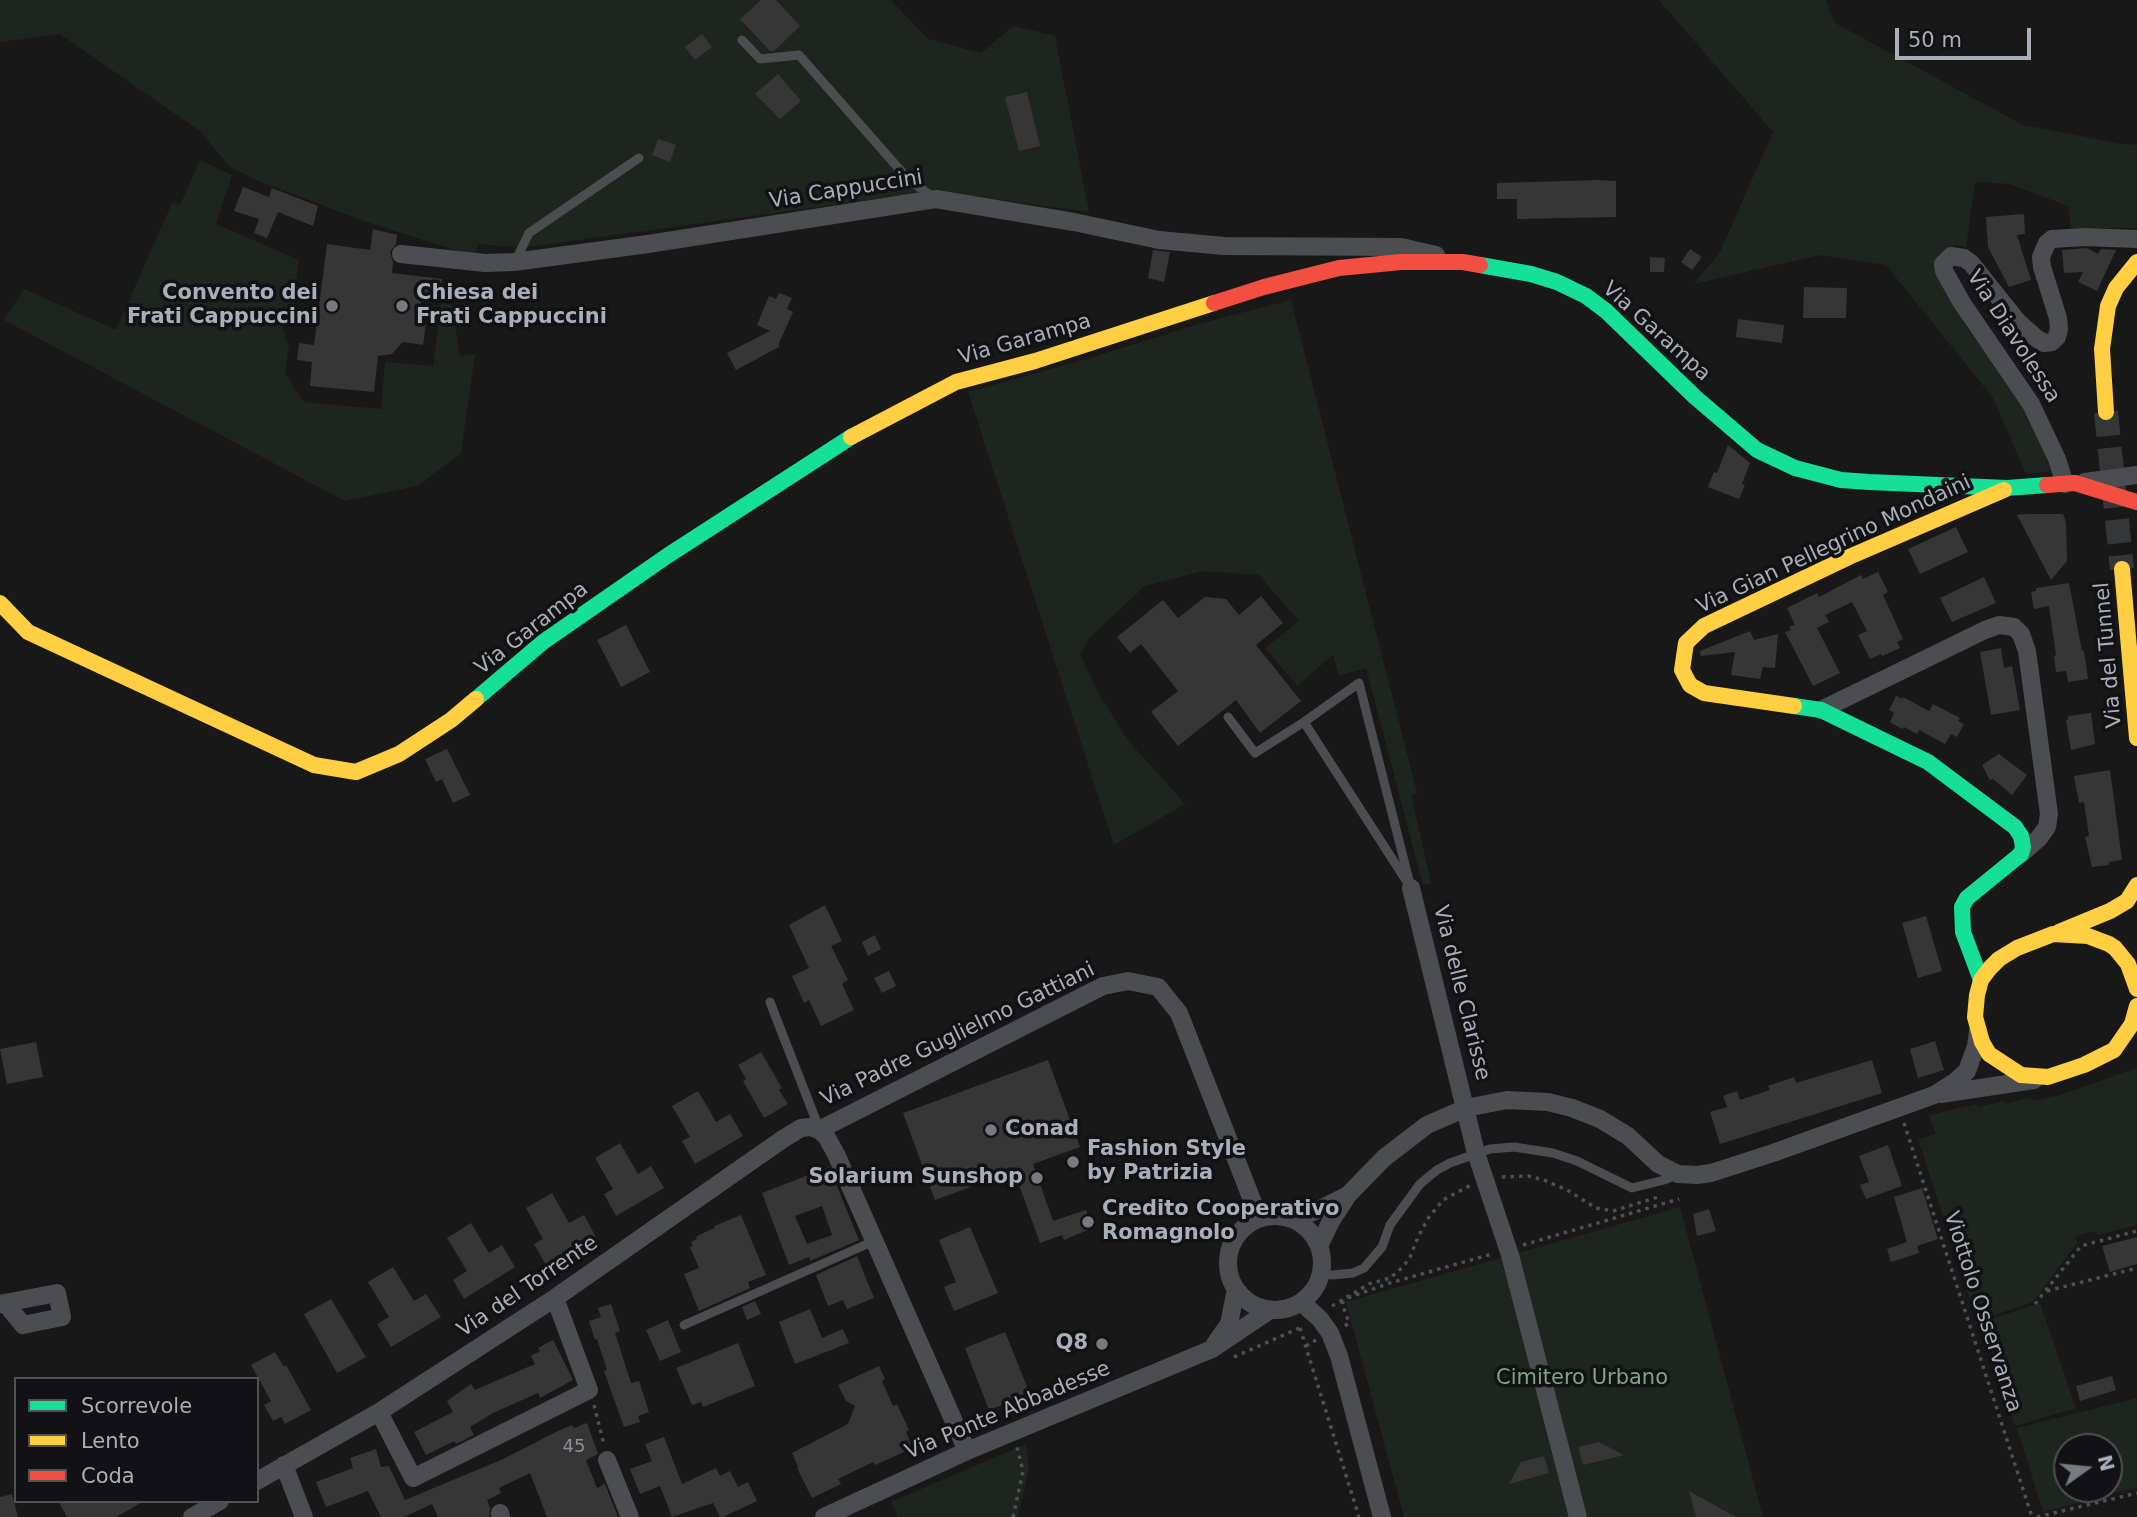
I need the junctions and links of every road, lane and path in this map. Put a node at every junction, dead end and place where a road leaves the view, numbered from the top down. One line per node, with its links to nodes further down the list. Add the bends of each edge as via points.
1 (742, 40): 3 (lane, via 761,59 799,55 908,179)
2 (639, 158): 8 (lane, via 529,233)
3 (936, 199): 6 (street, Via Cappuccini, via 1159,240 1224,246 1401,247); 8 (street, Via Cappuccini)
4 (2137, 239): 11 (street, Via Diavolessa, via 2052,239 2042,249 2042,267 2058,318 2059,329 2052,342 2044,343 2018,322 1971,263 1951,256 1943,264 1962,303 2031,404)
5 (401, 254): 8 (street, Via Cappuccini)
6 (1463, 262): 12 (street, Via Garampa, via 1531,274 1586,296 1757,450 1795,468 1859,482); 15 (street, Via Garampa, via 1339,268 956,382 834,447 543,642 451,720 399,754 356,772 314,765 28,632)
7 (2137, 262): 9 (street, via 2108,306 2102,349)
8 (514, 266)
9 (2106, 412)
10 (2137, 475): 11 (street)
11 (2070, 483): 12 (street, Via Garampa); 13 (street, Via Garampa)
12 (2007, 488): 16 (street, Via Gian Pellegrino Mondaini, via 1704,626 1686,643 1682,670 1697,691)
13 (2137, 502)
14 (2122, 569): 19 (street, Via del Tunnel)
15 (0, 603)
16 (1821, 710): 20 (street, Via Gian Pellegrino Mondaini, via 1928,762 2015,827 2021,836); 20 (street, via 1984,630 1998,625 2014,627 2027,651 2049,814 2047,827)
17 (1228, 717): 18 (lane, via 1255,753)
18 (1304, 722): 22 (lane); 22 (lane, via 1359,683)
19 (2137, 738)
20 (2021, 854): 26 (street, via 1962,906 1963,932)
21 (2137, 885): 23 (street, via 2119,906)
22 (1411, 888): 37 (street, Via delle Clarisse)
23 (2053, 934): 24 (street); 26 (street, via 1999,959)
24 (2100, 939): 25 (street); 27 (street, via 2122,956)
25 (2137, 961)
26 (1981, 980): 30 (street, via 1976,995)
27 (2137, 989)
28 (770, 1002): 39 (lane)
29 (2137, 1006): 32 (street)
30 (1978, 1031): 35 (street, via 1989,1054 2010,1070); 36 (street, via 1967,1071)
31 (2137, 1035): 32 (street)
32 (2120, 1043): 34 (street)
33 (2137, 1045): 34 (street)
34 (2102, 1057): 35 (street)
35 (2048, 1077): 36 (street)
36 (1934, 1096): 41 (street, via 1711,1173)
37 (1466, 1108): 40 (street, Via delle Clarisse); 41 (street, via 1507,1100 1572,1108 1628,1136 1658,1164); 42 (street, via 1405,1140)
38 (1902, 1116): 80 (path, Viottolo Osservanza)
39 (819, 1130): 45 (street, Via Padre Guglielmo Gattiani, via 1103,986 1128,981 1158,988 1179,1013); 47 (street, via 836,1154); 54 (street, Via del Torrente, via 801,1128 783,1139)
40 (1476, 1153): 41 (lane, via 1514,1147 1553,1153 1632,1188); 49 (street, Via delle Clarisse); 51 (lane, via 1437,1170 1420,1184 1364,1268)
41 (1678, 1174)
42 (1348, 1195): 44 (street, via 1304,1216); 48 (street)
43 (1679, 1199): 49 (path)
44 (1289, 1217): 45 (street); 48 (street, via 1312,1233)
45 (1259, 1218): 52 (street, via 1246,1225 1230,1248 1228,1269)
46 (2137, 1231): 53 (path, via 2081,1245)
47 (874, 1241): 58 (lane); 66 (street)
48 (1319, 1246): 51 (street)
49 (1509, 1252): 60 (path, via 1350,1297 1342,1303 1349,1323); 79 (street, Via delle Clarisse)
50 (2137, 1268): 53 (path)
51 (1321, 1274): 55 (street)
52 (1236, 1289): 57 (street, via 1257,1307); 62 (street, via 1229,1324)
53 (2045, 1292): 56 (path)
54 (555, 1298): 63 (street); 64 (street, Via del Torrente)
55 (1301, 1302): 57 (street); 60 (street)
56 (2035, 1304)
57 (1270, 1310): 62 (street, Via Ponte Abbadesse)
58 (684, 1325)
59 (1300, 1328): 61 (path)
60 (1330, 1333): 61 (path); 78 (street)
61 (1306, 1346): 77 (path)
62 (1212, 1349): 65 (street, Via Ponte Abbadesse)
63 (589, 1390): 64 (street, via 413,1478); 67 (path)
64 (379, 1412): 68 (street, Via del Torrente)
65 (1016, 1431): 66 (street, Via Ponte Abbadesse); 76 (path, via 1023,1471)
66 (967, 1451): 75 (street, Via Ponte Abbadesse)
67 (607, 1460): 74 (street)
68 (284, 1465): 69 (street, Via del Torrente); 73 (street)
69 (259, 1479)
70 (2137, 1493): 80 (path, Viottolo Osservanza)
71 (216, 1503): 72 (street)
72 (192, 1517)
73 (304, 1517)
74 (630, 1517)
75 (824, 1517)
76 (1013, 1517)
77 (1359, 1517)
78 (1382, 1517)
79 (1578, 1517)
80 (2035, 1517)

